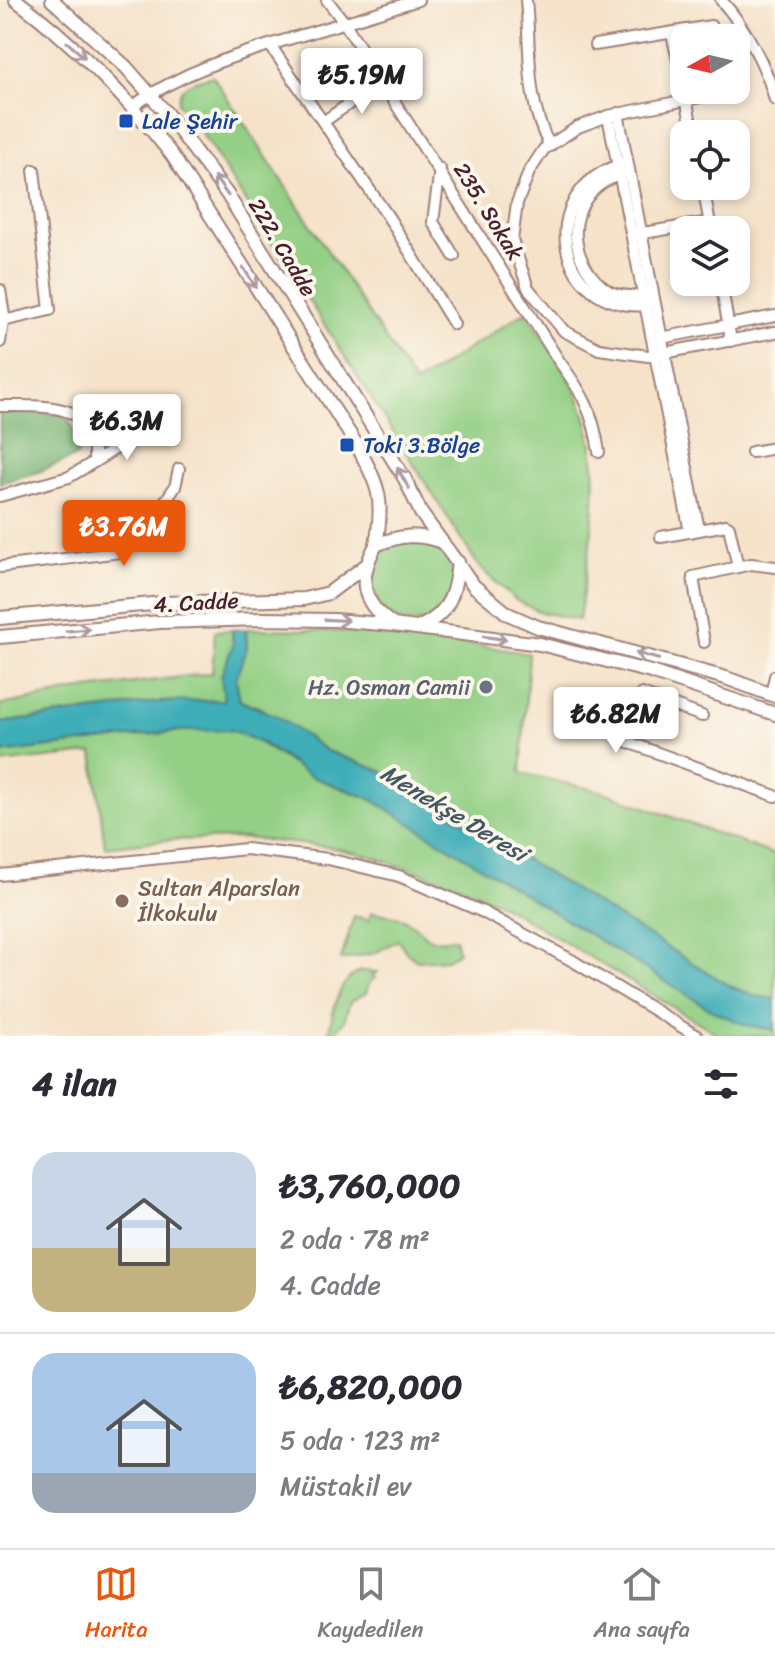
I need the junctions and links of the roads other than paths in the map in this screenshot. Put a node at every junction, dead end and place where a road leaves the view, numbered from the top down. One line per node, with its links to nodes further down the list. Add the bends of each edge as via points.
1 (16, 0): 15 (main road, 222. Cadde, one-way to 15)
2 (52, 0): 12 (main road, 222. Cadde)
3 (327, 0): 7 (street, 235. Sokak)
4 (418, 0): 7 (street)
5 (526, 0): 18 (street, via 533,102)
6 (721, 0): 14 (street, via 759,59)
7 (344, 22): 9 (street); 11 (street, 235. Sokak)
8 (670, 34): 10 (street)
9 (270, 45): 12 (street, via 197,70); 17 (street)
10 (595, 45)
11 (382, 81): 17 (street); 20 (street, 235. Sokak)
12 (150, 94): 15 (street); 47 (main road, 222. Cadde, one-way to 12, via 421,513 227,194)
13 (670, 97): 16 (street)
14 (775, 100)
15 (133, 106): 48 (main road, 222. Cadde, one-way to 48, via 172,155 358,447 381,501)
16 (613, 114): 18 (street, via 578,127); 19 (street)
17 (323, 122): 30 (street)
18 (550, 146): 36 (street, via 529,172 517,203 512,240 528,288 564,331 599,349)
19 (624, 168): 23 (street); 27 (street, via 594,187 581,204 576,245 595,280 614,294)
20 (440, 169): 24 (street, via 433,222); 40 (street, 235. Sokak, via 585,396)
21 (34, 170): 29 (street, via 50,310)
22 (670, 230): 23 (street)
23 (636, 234): 27 (street)
24 (454, 256)
25 (0, 290): 29 (street)
26 (723, 296): 31 (street)
27 (649, 300): 33 (street); 36 (street)
28 (775, 316): 31 (street)
29 (3, 321): 35 (street)
30 (454, 324)
31 (728, 325): 33 (street); 34 (street)
32 (775, 332): 34 (street)
33 (661, 338): 36 (street)
34 (731, 341): 36 (street)
35 (0, 342)
36 (659, 354): 45 (street)
37 (0, 406): 42 (street, via 59,408 84,420 92,436)
38 (142, 432): 42 (street)
39 (775, 448): 41 (street)
40 (599, 452)
41 (752, 452)
42 (94, 462): 44 (street, via 69,477)
43 (179, 469): 51 (street, via 175,487 145,531 120,552)
44 (0, 496)
45 (694, 531): 46 (street); 52 (street, via 729,527)
46 (661, 537)
47 (445, 543): 48 (main road, via 409,534); 49 (main road)
48 (376, 545): 50 (main road)
49 (458, 562): 56 (main road, via 446,610); 60 (main road, one-way to 49, via 538,627 488,600)
50 (365, 566): 54 (main road, 4. Cadde, via 329,593 304,599 163,603); 55 (main road, via 370,604)
51 (0, 567)
52 (738, 567): 53 (street); 58 (street, via 693,577)
53 (775, 567)
54 (0, 618)
55 (393, 625): 56 (main road); 57 (main road, 4. Cadde, one-way to 55, via 160,622 261,619)
56 (417, 628): 61 (main road, one-way to 61, via 540,644 601,658)
57 (0, 637)
58 (704, 642)
59 (775, 676): 60 (street)
60 (773, 696)
61 (775, 714)
62 (702, 716): 63 (street, via 642,694 625,741)
63 (775, 796)
64 (0, 875): 65 (street, via 246,849 328,859 399,876 483,912)
65 (697, 1036)

